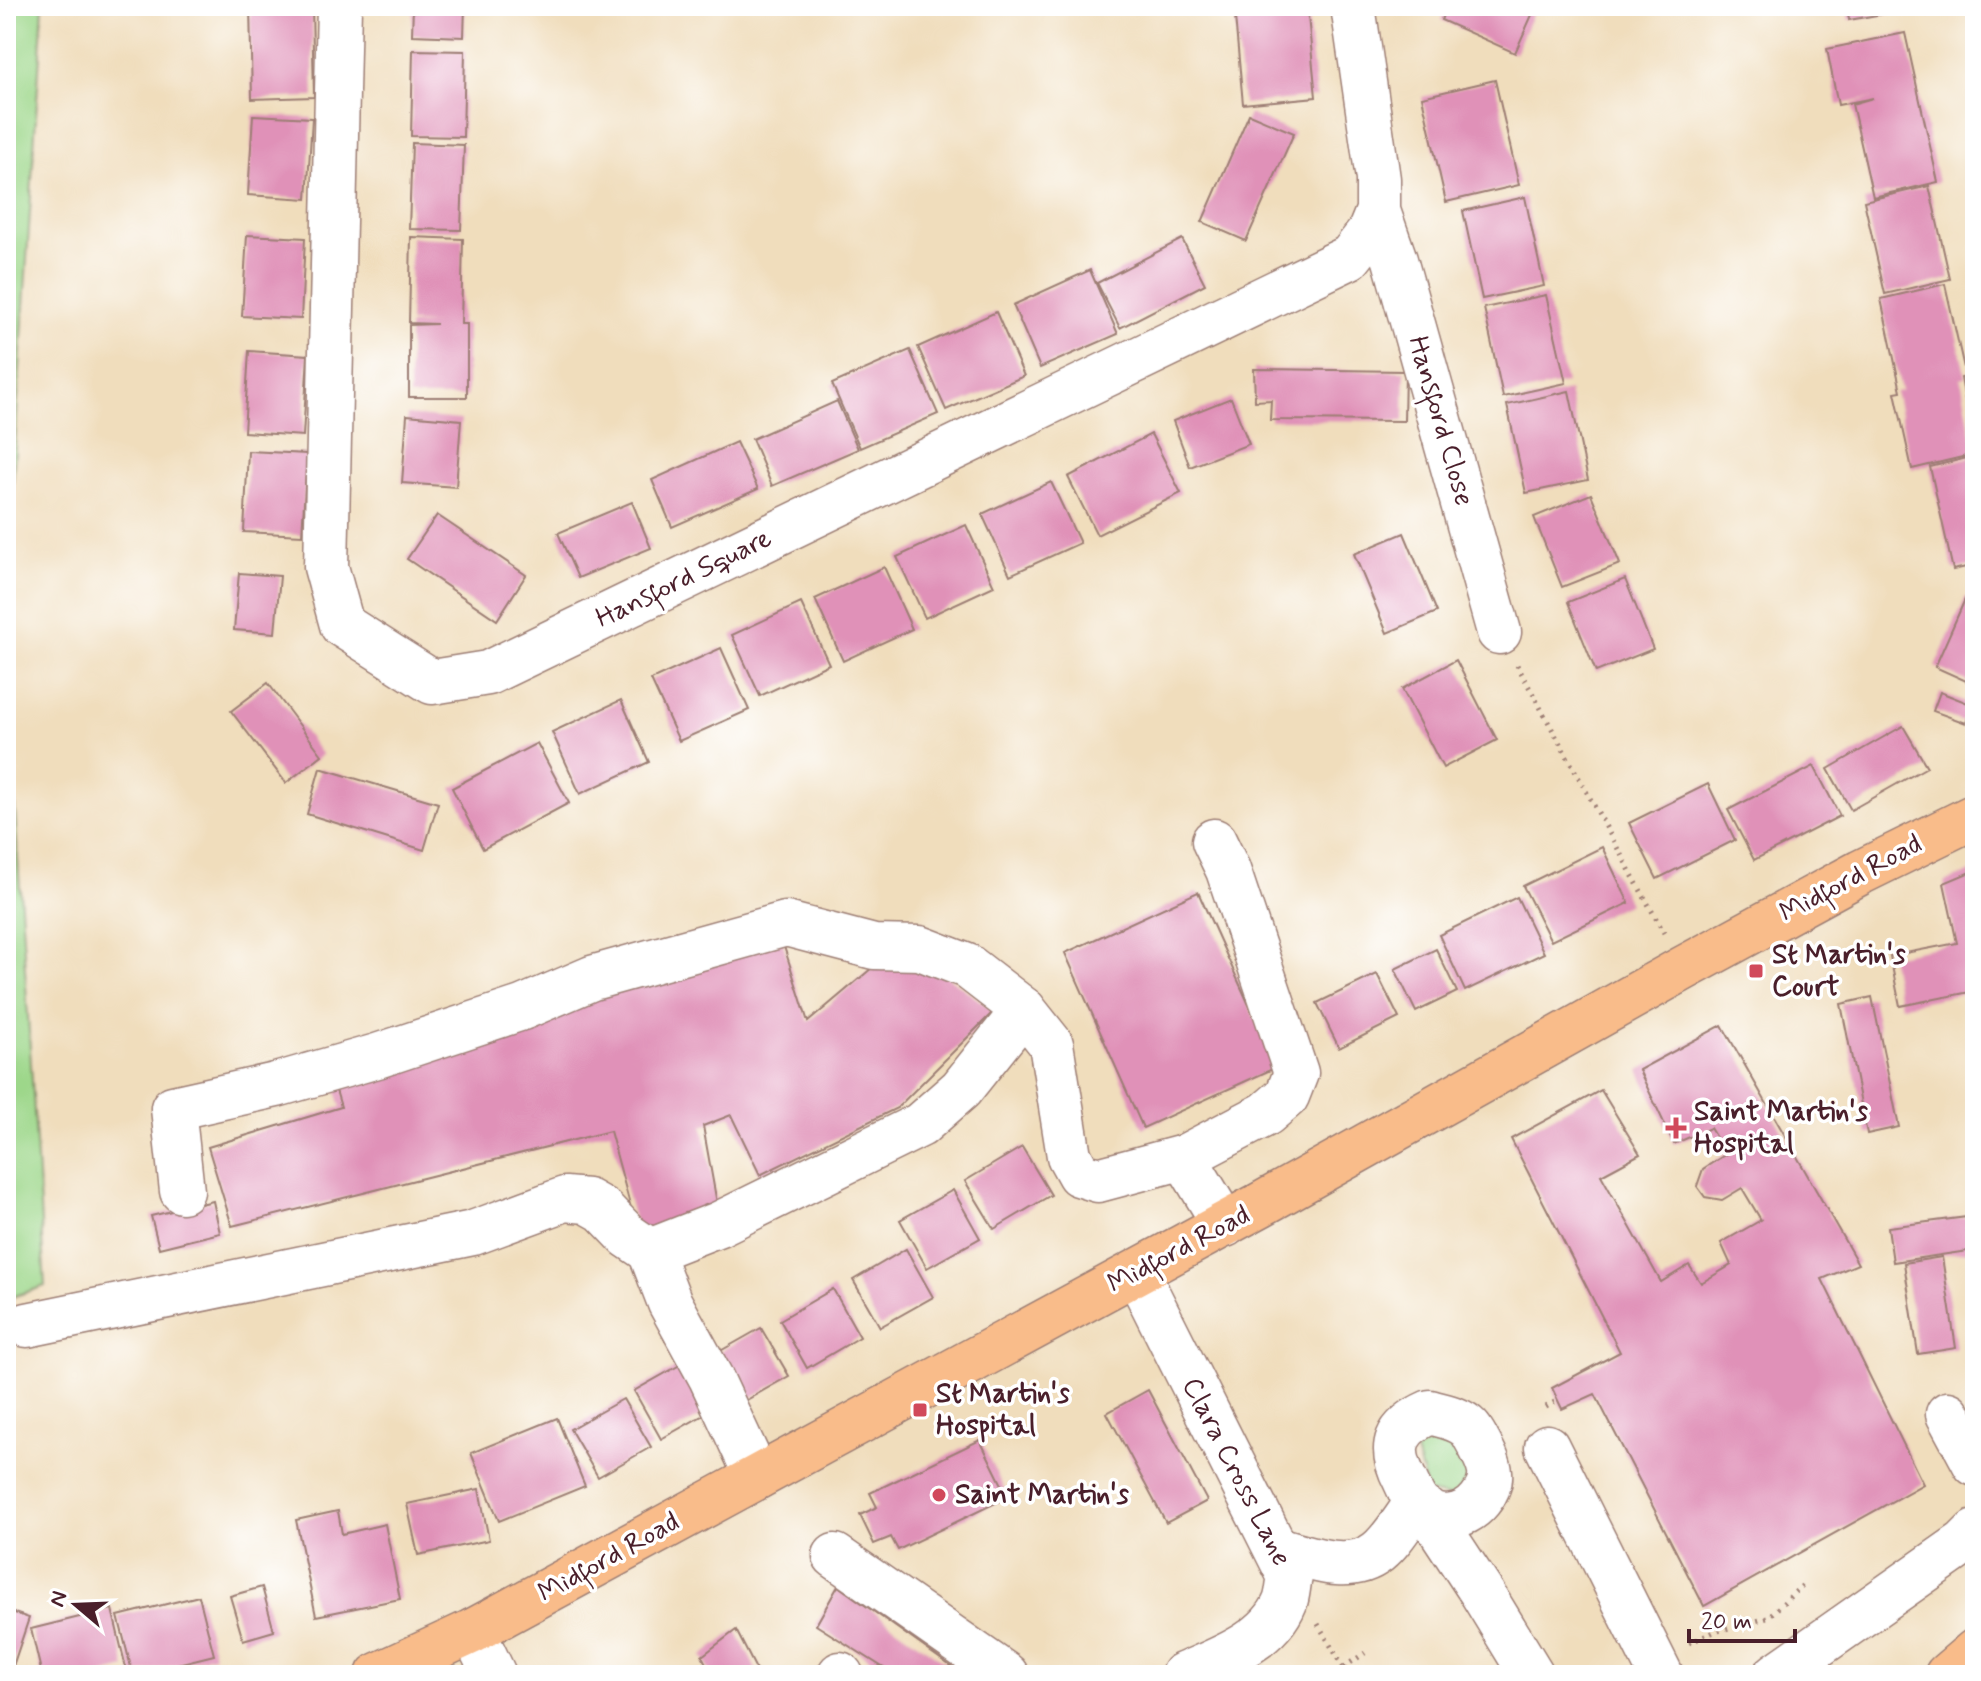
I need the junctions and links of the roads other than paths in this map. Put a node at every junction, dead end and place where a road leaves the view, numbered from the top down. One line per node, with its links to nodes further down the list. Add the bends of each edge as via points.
1 (339, 6): 3 (street, Hansford Square, via 326,567 342,625 432,682 488,673 1332,267 1350,257)
2 (1353, 6): 3 (street)
3 (1378, 211): 4 (street, Hansford Close)
4 (1499, 632)
5 (1975, 816): 10 (main road, Midford Road, via 1684,968)
6 (1214, 841): 8 (street, via 1296,1073 1287,1096 1266,1114)
7 (1024, 1010): 8 (street, via 1051,1044 1069,1156 1079,1174 1098,1180); 9 (street, via 967,966 920,948 874,947 786,924 592,978 522,1008 377,1056 173,1108); 11 (street, via 961,1089 920,1125 719,1224)
8 (1184, 1157): 10 (street)
9 (182, 1191)
10 (1225, 1225): 12 (main road, Midford Road)
11 (650, 1251): 13 (street, via 603,1210 587,1201 565,1199 473,1233); 17 (street, via 670,1303)
12 (1137, 1273): 17 (main road, Midford Road); 19 (street, Clara Cross Lane)
13 (27, 1325)
14 (1948, 1414): 16 (street)
15 (1547, 1447): 23 (street)
16 (1975, 1464)
17 (757, 1477): 21 (main road, Midford Road)
18 (1975, 1532): 29 (street)
19 (1277, 1549): 27 (street, Clara Cross Lane, via 1290,1577 1285,1601 1271,1625 1246,1644); 28 (street, via 1326,1562 1354,1563 1378,1552 1422,1507)
20 (835, 1556): 26 (street)
21 (473, 1631): 24 (main road, Midford Road); 25 (street)
22 (1975, 1651): 30 (main road)
23 (1657, 1667)
24 (378, 1675)
25 (494, 1675)
26 (1006, 1675)
27 (1183, 1675)
28 (1532, 1675)
29 (1776, 1675)
30 (1947, 1675)

